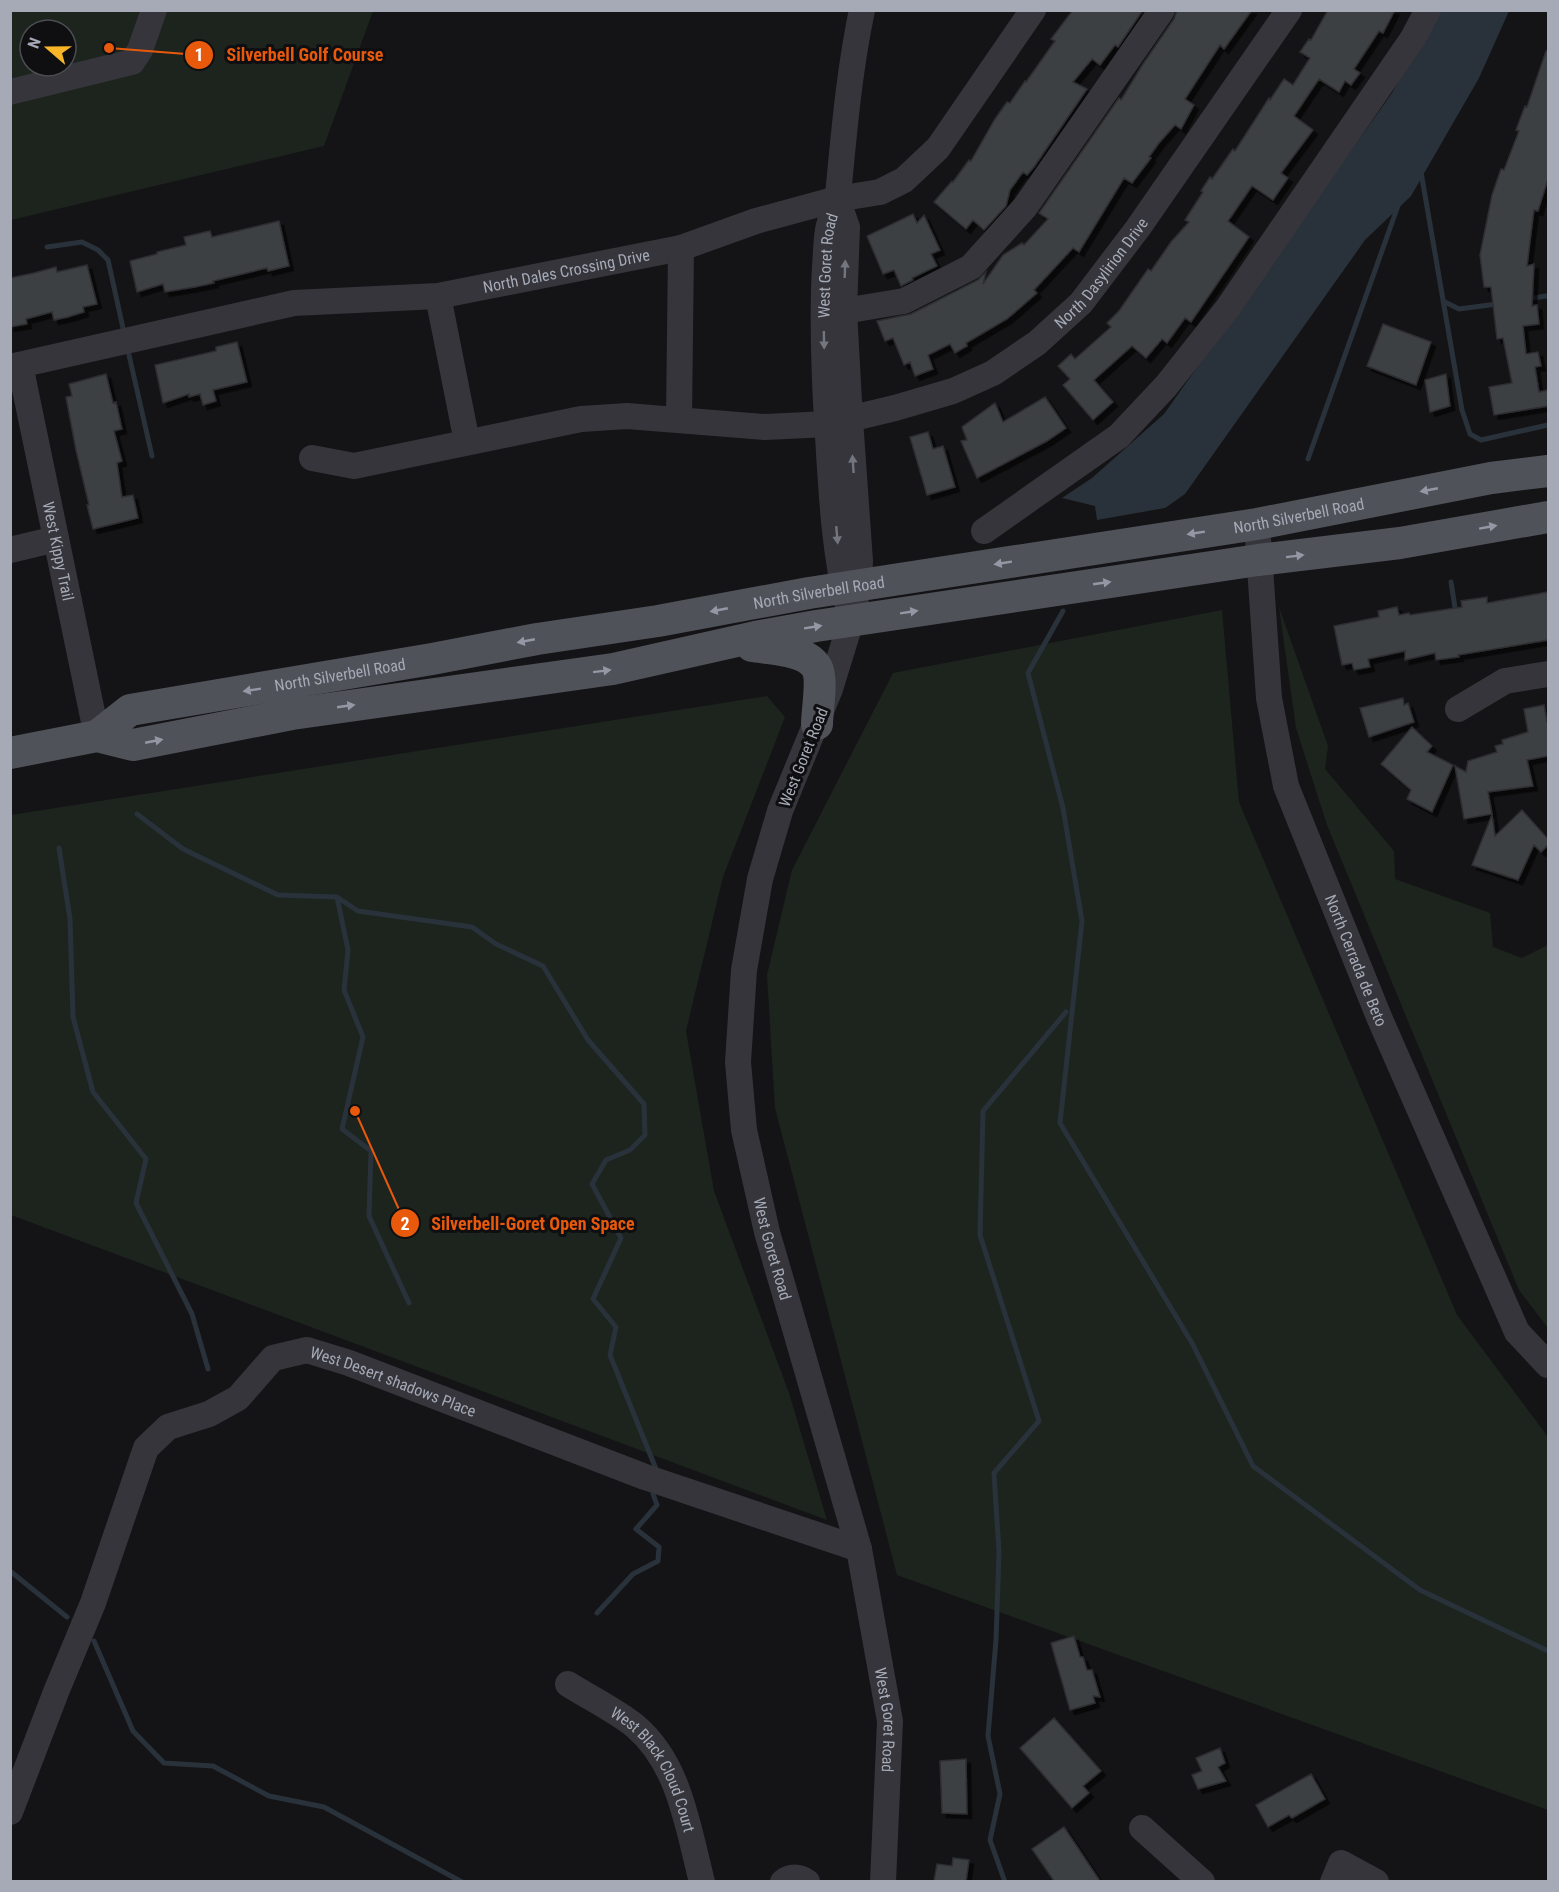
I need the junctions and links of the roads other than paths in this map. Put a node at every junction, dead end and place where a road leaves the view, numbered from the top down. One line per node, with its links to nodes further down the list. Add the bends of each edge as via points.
1 (154, 10): 7 (street, via 132,62)
2 (862, 10): 8 (street, West Goret Road, via 845,115)
3 (1033, 10): 8 (street, North Dales Crossing Drive, via 938,148 904,180 879,192)
4 (1162, 10): 11 (street, via 1025,207 971,267 904,301)
5 (1289, 10): 14 (street, North Dasylirion Drive, via 1138,228 1081,303 1037,343 993,373 953,391)
6 (1428, 10): 20 (street, via 1413,38 1227,309 1166,386 1119,436)
7 (10, 92)
8 (837, 199): 9 (street, North Dales Crossing Drive, via 756,221); 11 (street, West Goret Road, one-way to 8, via 847,227); 14 (street, West Goret Road, one-way to 14, via 828,230 823,297 825,376)
9 (681, 248): 10 (street, North Dales Crossing Drive); 13 (street)
10 (438, 296): 12 (street, North Dales Crossing Drive, via 294,303); 15 (street)
11 (844, 310): 14 (street, West Goret Road)
12 (15, 366): 21 (street, West Kippy Trail)
13 (678, 420): 14 (street, North Dasylirion Drive, via 765,427); 15 (street, North Dasylirion Drive, via 627,416 581,419)
14 (838, 422): 24 (street, West Goret Road, via 860,561)
15 (467, 442): 16 (street, North Dasylirion Drive, via 354,466)
16 (312, 458)
17 (1548, 471): 19 (main road, North Silverbell Road, one-way to 19, via 1491,478)
18 (1548, 516): 23 (main road, North Silverbell Road, one-way to 18, via 1400,543)
19 (1257, 524): 23 (street, North Cerrada de Beto); 24 (main road, North Silverbell Road, one-way to 24)
20 (984, 531)
21 (56, 539): 22 (street); 30 (street, West Kippy Trail)
22 (10, 550)
23 (1258, 560): 25 (main road, North Silverbell Road, one-way to 23); 32 (street, North Cerrada de Beto, via 1269,698 1286,786 1379,1017 1517,1332)
24 (851, 586): 25 (street, West Goret Road); 30 (main road, North Silverbell Road, one-way to 30, via 130,710)
25 (851, 621): 26 (main road, North Silverbell Road, one-way to 25); 29 (street, West Goret Road)
26 (728, 643): 29 (main road, via 802,654 817,668); 30 (main road, North Silverbell Road, one-way to 26, via 133,745 292,714 613,669)
27 (1548, 674): 28 (street, via 1505,681)
28 (1458, 709)
29 (817, 724): 33 (street, West Goret Road, via 784,802 760,879 744,970 738,1062 744,1130 767,1232)
30 (97, 736): 31 (main road, North Silverbell Road)
31 (10, 753)
32 (1548, 1365)
33 (859, 1549): 35 (street, West Desert shadows Place, via 645,1477 349,1363 307,1350 273,1358 238,1398 209,1414 168,1427 146,1448 93,1603); 41 (street, West Goret Road, via 890,1721)
34 (568, 1684): 38 (street, West Black Cloud Court, via 636,1727 670,1770)
35 (10, 1812)
36 (1142, 1828): 42 (street)
37 (1337, 1872): 43 (street)
38 (702, 1881)
39 (783, 1881): 40 (street, via 794,1877)
40 (807, 1881)
41 (883, 1881)
42 (1202, 1881)
43 (1376, 1881)

